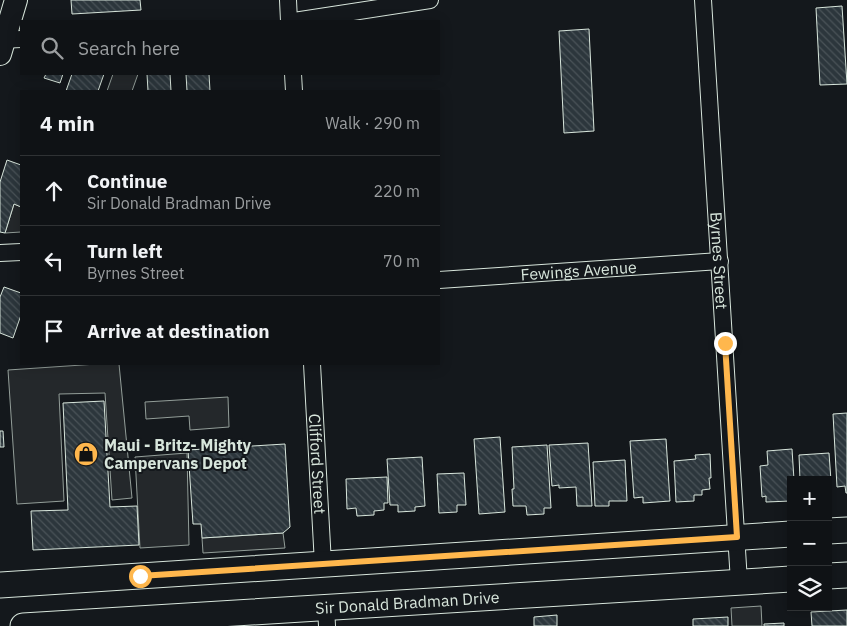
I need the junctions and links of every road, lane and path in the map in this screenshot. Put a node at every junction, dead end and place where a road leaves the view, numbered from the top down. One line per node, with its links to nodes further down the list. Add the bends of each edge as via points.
1 (16, 0): 7 (main road)
2 (288, 0): 5 (street)
3 (430, 0): 6 (street)
4 (703, 0): 12 (street, Byrnes Street)
5 (289, 20)
6 (300, 20)
7 (7, 44)
8 (293, 75): 9 (street)
9 (294, 90)
10 (20, 252): 11 (street)
11 (0, 253)
12 (720, 261): 13 (street, Fewings Avenue); 18 (street, Byrnes Street)
13 (440, 280)
14 (312, 365): 19 (street, Clifford Street)
15 (847, 530): 16 (main road)
16 (832, 531)
17 (787, 534): 18 (main road)
18 (737, 537): 19 (main road); 23 (street, Byrnes Street)
19 (323, 564): 24 (main road)
20 (847, 575): 21 (main road)
21 (832, 576)
22 (787, 579): 23 (main road, Sir Donald Bradman Drive)
23 (739, 582): 25 (main road, Sir Donald Bradman Drive)
24 (0, 585)
25 (326, 616): 26 (main road, Sir Donald Bradman Drive)
26 (23, 626)

